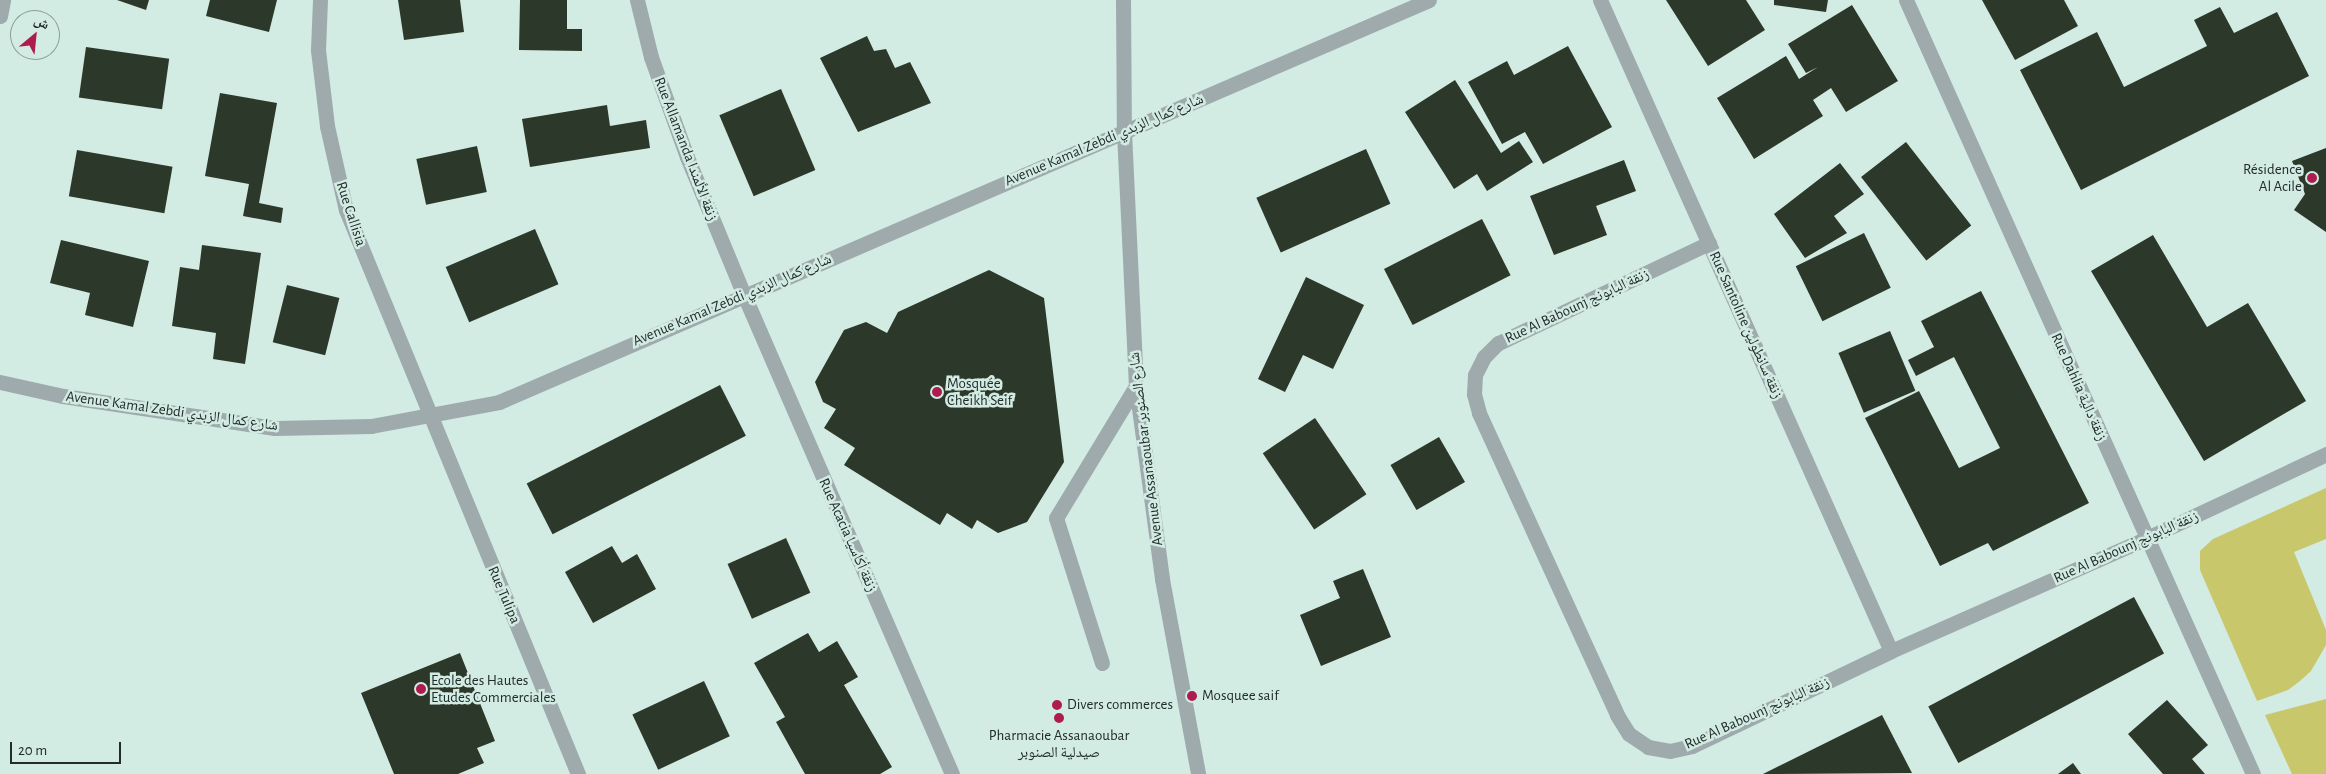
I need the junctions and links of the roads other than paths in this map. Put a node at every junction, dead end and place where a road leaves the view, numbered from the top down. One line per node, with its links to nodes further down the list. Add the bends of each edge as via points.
1 (3, 0): 8 (street)
2 (320, 0): 14 (street, Rue Callisia, via 318,50 326,126 346,210)
3 (637, 0): 11 (street, Rue Allamanda زنقة الألمندا, via 651,57 687,157)
4 (1123, 0): 9 (street, Avenue Assanaoubar شارع الصنوبر)
5 (1429, 0): 9 (street, Avenue Kamal Zebdi شارع كمال الزبدي)
6 (1600, 0): 10 (street, Rue Santoline زنقة سانطولين)
7 (1906, 0): 16 (street, Rue Dahlia زنقة دالية)
8 (0, 16)
9 (1124, 132): 11 (street, Avenue Kamal Zebdi شارع كمال الزبدي); 13 (street, Avenue Assanaoubar شارع الصنوبر)
10 (1709, 243): 17 (street, Rue Santoline زنقة سانطولين); 17 (street, Rue Al Babounj زنقة البابونج, via 1498,344 1484,357 1475,375 1474,394 1479,413 1617,715 1629,734 1648,746 1670,751 1692,746)
11 (744, 295): 14 (street, Avenue Kamal Zebdi شارع كمال الزبدي, via 500,402); 20 (street, Rue Acacia زنقة أكاسيا)
12 (0, 382): 14 (street, Avenue Kamal Zebdi شارع كمال الزبدي, via 63,396 275,428 371,426)
13 (1136, 386): 18 (street, via 1056,518); 21 (street, Avenue Assanaoubar شارع الصنوبر, via 1162,579)
14 (430, 417): 19 (street, Rue Tulipa)
15 (2326, 454): 16 (street, Rue Al Babounj زنقة البابونج)
16 (2147, 538): 17 (street, Rue Al Babounj زنقة البابونج); 22 (street, Rue Dahlia زنقة دالية)
17 (1891, 651)
18 (1102, 663)
19 (578, 774)
20 (952, 774)
21 (1198, 774)
22 (2253, 774)

